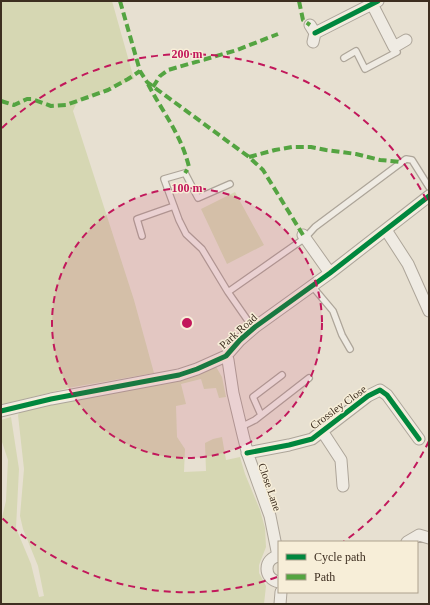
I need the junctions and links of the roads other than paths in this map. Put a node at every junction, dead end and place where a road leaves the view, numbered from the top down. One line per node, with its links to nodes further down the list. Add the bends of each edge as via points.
1 (375, 3): 2 (street); 4 (street)
2 (313, 33)
3 (406, 40): 4 (street)
4 (396, 51): 5 (lane, via 366,69 356,51)
5 (344, 58)
6 (230, 184): 9 (lane, via 198,198 185,173 164,179)
7 (429, 187): 12 (lane, via 412,160 406,159)
8 (429, 196): 10 (street, Park Road)
9 (174, 206): 11 (lane, via 137,219); 15 (lane, via 186,234 202,249)
10 (386, 230): 13 (street, Park Road); 16 (street, via 408,264)
11 (142, 236)
12 (304, 236): 13 (street); 15 (lane)
13 (330, 273): 14 (street, Park Road)
14 (312, 286): 17 (street, Park Road); 18 (lane, via 333,311)
15 (228, 292): 17 (lane)
16 (429, 311)
17 (253, 328): 19 (street, Park Road)
18 (350, 349)
19 (226, 356): 22 (street, Park Road, via 179,375); 24 (street, Close Lane)
20 (282, 375): 23 (lane, via 253,396)
21 (309, 378): 23 (lane)
22 (1, 411)
23 (261, 415): 24 (lane)
24 (241, 427): 27 (street, Close Lane)
25 (322, 432): 26 (street, Crossley Close, via 368,396 380,390 387,395); 27 (street, Crossley Close, via 312,439); 28 (street, via 341,460)
26 (419, 438)
27 (247, 453): 31 (street, Close Lane, via 270,516)
28 (343, 486)
29 (429, 538): 30 (street, via 419,535)
30 (408, 541)
31 (278, 556): 32 (street, via 270,559 266,571 271,579)
32 (278, 582)
33 (281, 593): 34 (street)
34 (280, 604)

